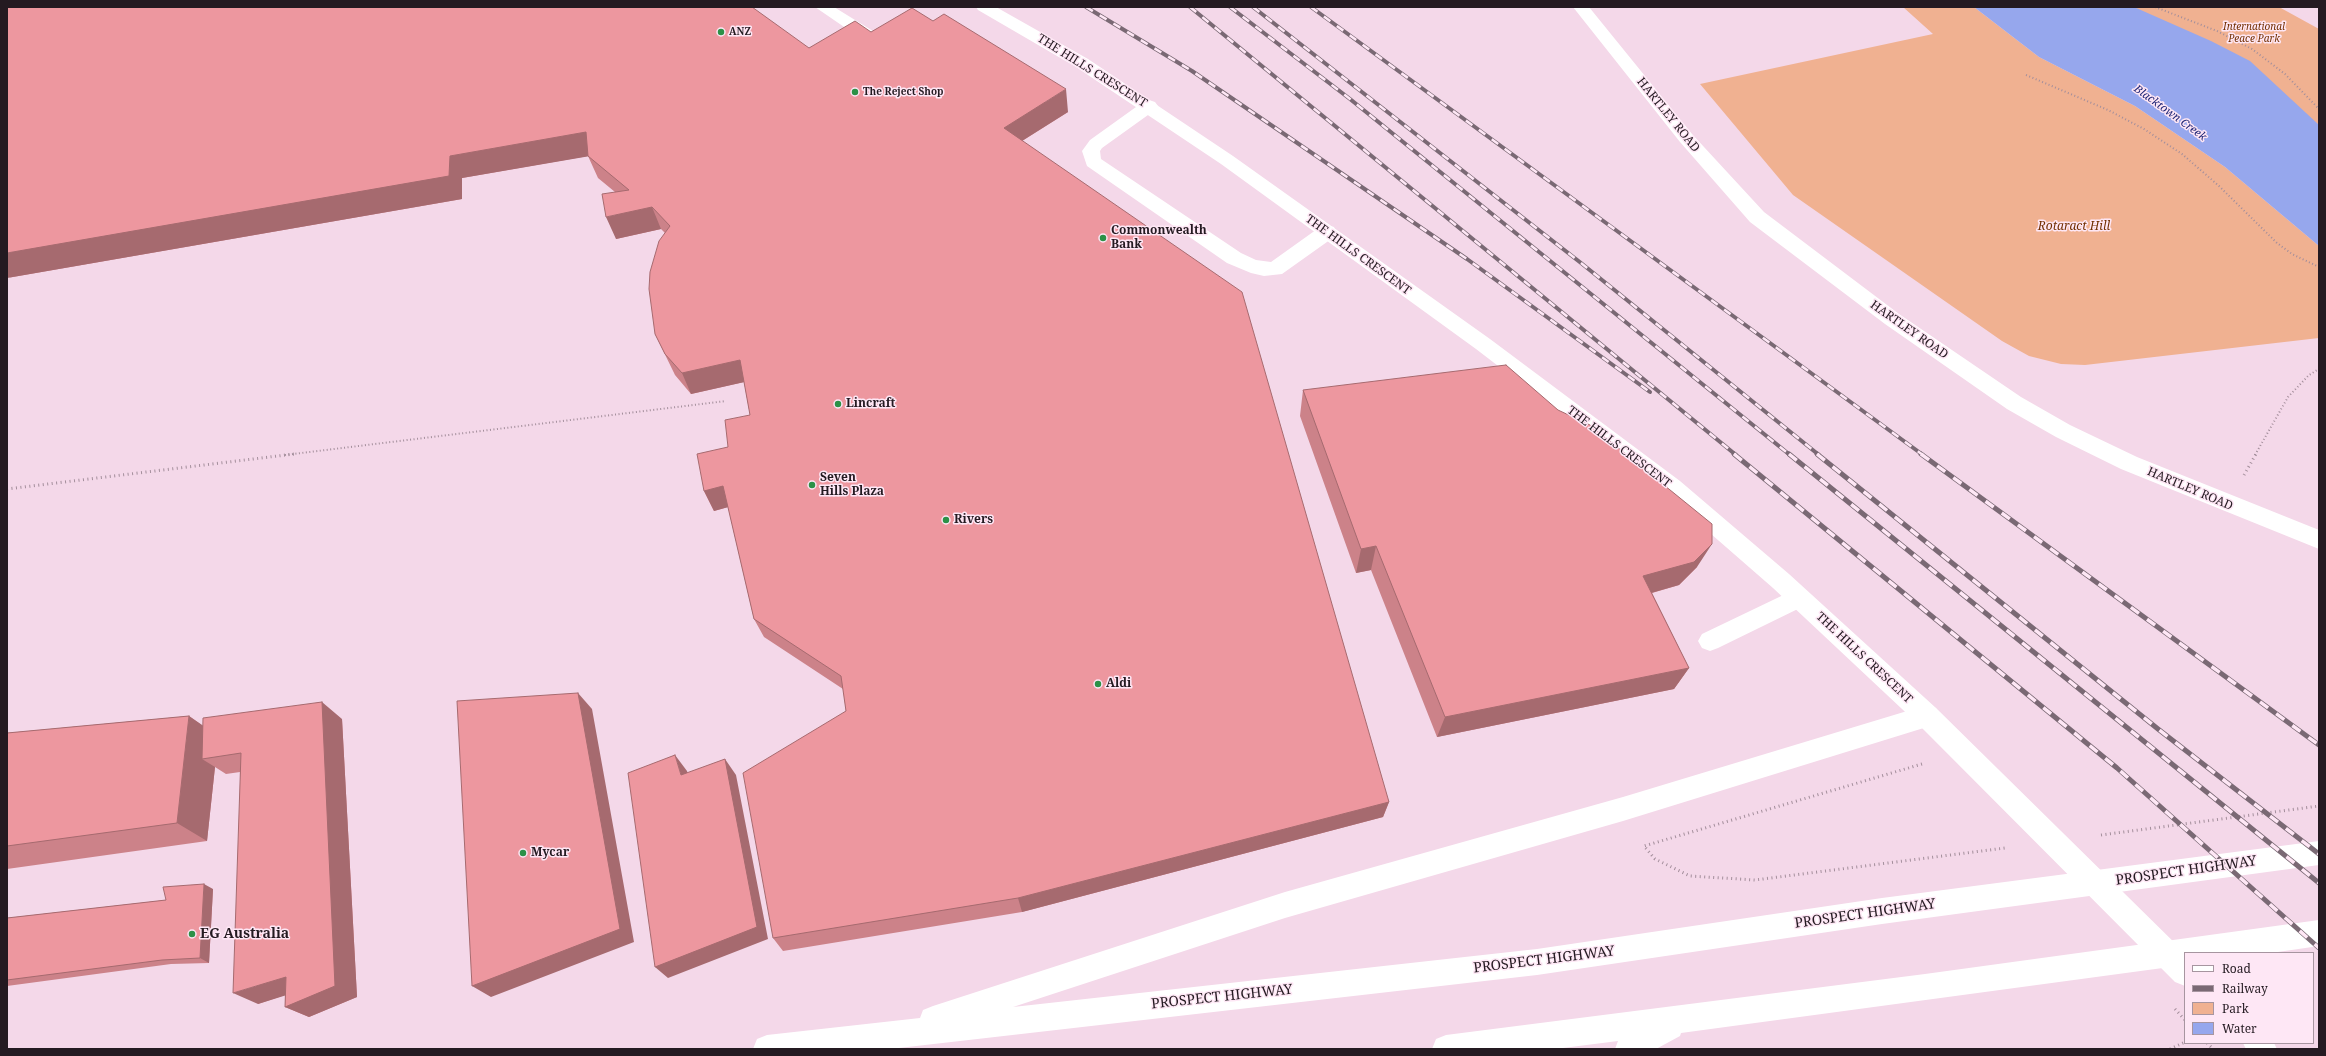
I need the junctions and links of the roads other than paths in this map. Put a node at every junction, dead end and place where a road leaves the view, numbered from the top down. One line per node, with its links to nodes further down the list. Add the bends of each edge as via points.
1 (823, 7): 4 (main road)
2 (984, 7): 5 (main road, THE HILLS CRESCENT, via 1082,63)
3 (1581, 7): 7 (main road, HARTLEY ROAD, via 1686,138 1757,217 1789,244 1892,319 2014,403 2063,431 2129,463 2244,512)
4 (878, 42)
5 (1149, 106): 6 (main road, THE HILLS CRESCENT); 6 (main road, via 1096,144 1091,151 1093,162 1234,258 1251,266 1275,269)
6 (1327, 232): 8 (main road, THE HILLS CRESCENT, via 1483,344 1672,487)
7 (2319, 540)
8 (1798, 598): 9 (main road); 10 (main road, THE HILLS CRESCENT)
9 (1710, 641)
10 (1927, 716): 13 (main road, THE HILLS CRESCENT); 15 (main road, via 1623,809 1285,905)
11 (2319, 853): 15 (main road, PROSPECT HIGHWAY, via 1882,911 1537,962)
12 (2319, 933): 14 (main road)
13 (2184, 971)
14 (1679, 1020): 17 (main road); 18 (main road)
15 (886, 1035): 16 (main road, PROSPECT HIGHWAY)
16 (767, 1049)
17 (1446, 1049)
18 (1629, 1049)

